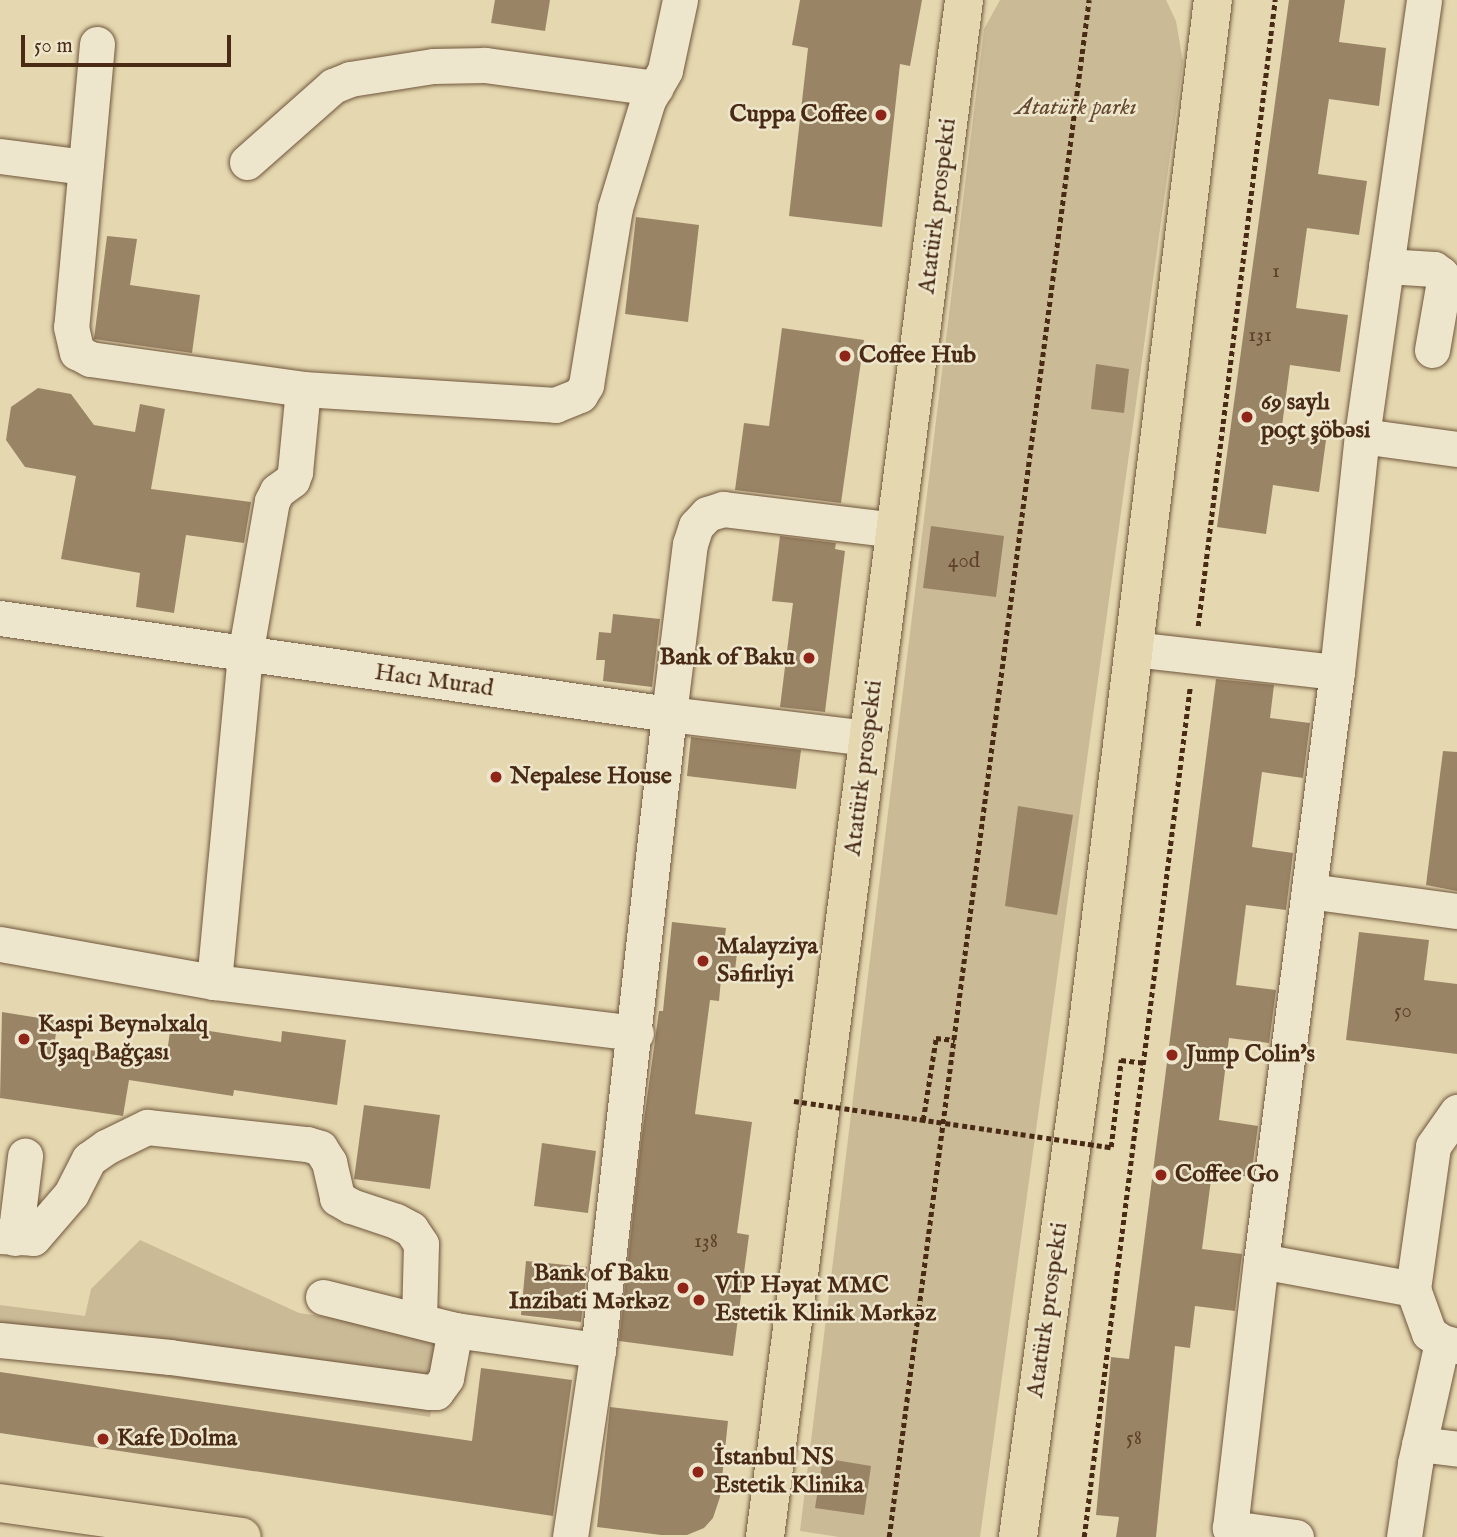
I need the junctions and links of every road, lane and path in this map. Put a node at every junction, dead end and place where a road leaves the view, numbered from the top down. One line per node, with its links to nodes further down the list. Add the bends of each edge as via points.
1 (680, 0): 10 (street, via 672,47)
2 (1089, 0): 32 (path)
3 (1190, 0): 9 (main road)
4 (1213, 0): 9 (main road, Atatürk prospekti)
5 (1275, 0): 22 (path)
6 (1424, 0): 14 (street)
7 (965, 9): 19 (main road, Atatürk prospekti)
8 (97, 44): 13 (street)
9 (1206, 57): 21 (main road, Atatürk prospekti)
10 (655, 88): 12 (street, via 485,65 433,66 351,79 333,86); 16 (street, via 615,208 589,373 580,395 555,405)
11 (0, 156): 13 (street)
12 (247, 162)
13 (85, 167): 16 (street, via 71,327 77,352 90,359)
14 (1386, 266): 15 (street, via 1434,269 1441,274 1444,281); 17 (street)
15 (1432, 350)
16 (303, 389): 23 (street, via 295,472 272,501)
17 (1362, 436): 18 (street); 24 (street)
18 (1457, 449)
19 (896, 530): 25 (street, via 723,509 707,514 696,526 690,544); 26 (main road, Atatürk prospekti)
20 (0, 618): 23 (street, Hacı Murad)
21 (1134, 649): 22 (street); 50 (main road, Atatürk prospekti)
22 (1195, 654): 24 (street); 33 (path)
23 (245, 655): 25 (street, Hacı Murad); 30 (street)
24 (1337, 672): 27 (street)
25 (669, 714): 26 (street, Hacı Murad); 31 (street)
26 (868, 738): 53 (main road, Atatürk prospekti)
27 (1309, 891): 28 (street); 39 (street)
28 (1457, 911)
29 (0, 944): 30 (street)
30 (214, 982): 31 (street)
31 (636, 1032): 46 (street)
32 (955, 1040): 36 (path, via 936,1038); 54 (path)
33 (1144, 1063): 36 (path, bridge, via 1122,1060 1111,1147); 55 (path)
34 (794, 1101): 36 (path, bridge)
35 (1457, 1112): 40 (street, via 1433,1146)
36 (923, 1120)
37 (25, 1156): 38 (street)
38 (8, 1237): 42 (street, via 33,1238 71,1194 89,1159 147,1127 307,1144 320,1148 329,1161 337,1198 411,1229 421,1244)
39 (1261, 1261): 40 (street); 56 (street, via 1230,1528)
40 (1413, 1289): 45 (street, via 1429,1333)
41 (323, 1297): 42 (street)
42 (419, 1320): 43 (street)
43 (455, 1330): 44 (street, via 446,1378 436,1392); 46 (street)
44 (0, 1340)
45 (1450, 1344): 47 (street)
46 (598, 1350): 52 (street)
47 (1419, 1444): 48 (street); 57 (street)
48 (1457, 1449)
49 (0, 1503): 51 (main road)
50 (1021, 1526)
51 (242, 1537)
52 (570, 1537)
53 (765, 1537)
54 (889, 1537)
55 (1084, 1537)
56 (1296, 1537)
57 (1404, 1537)

